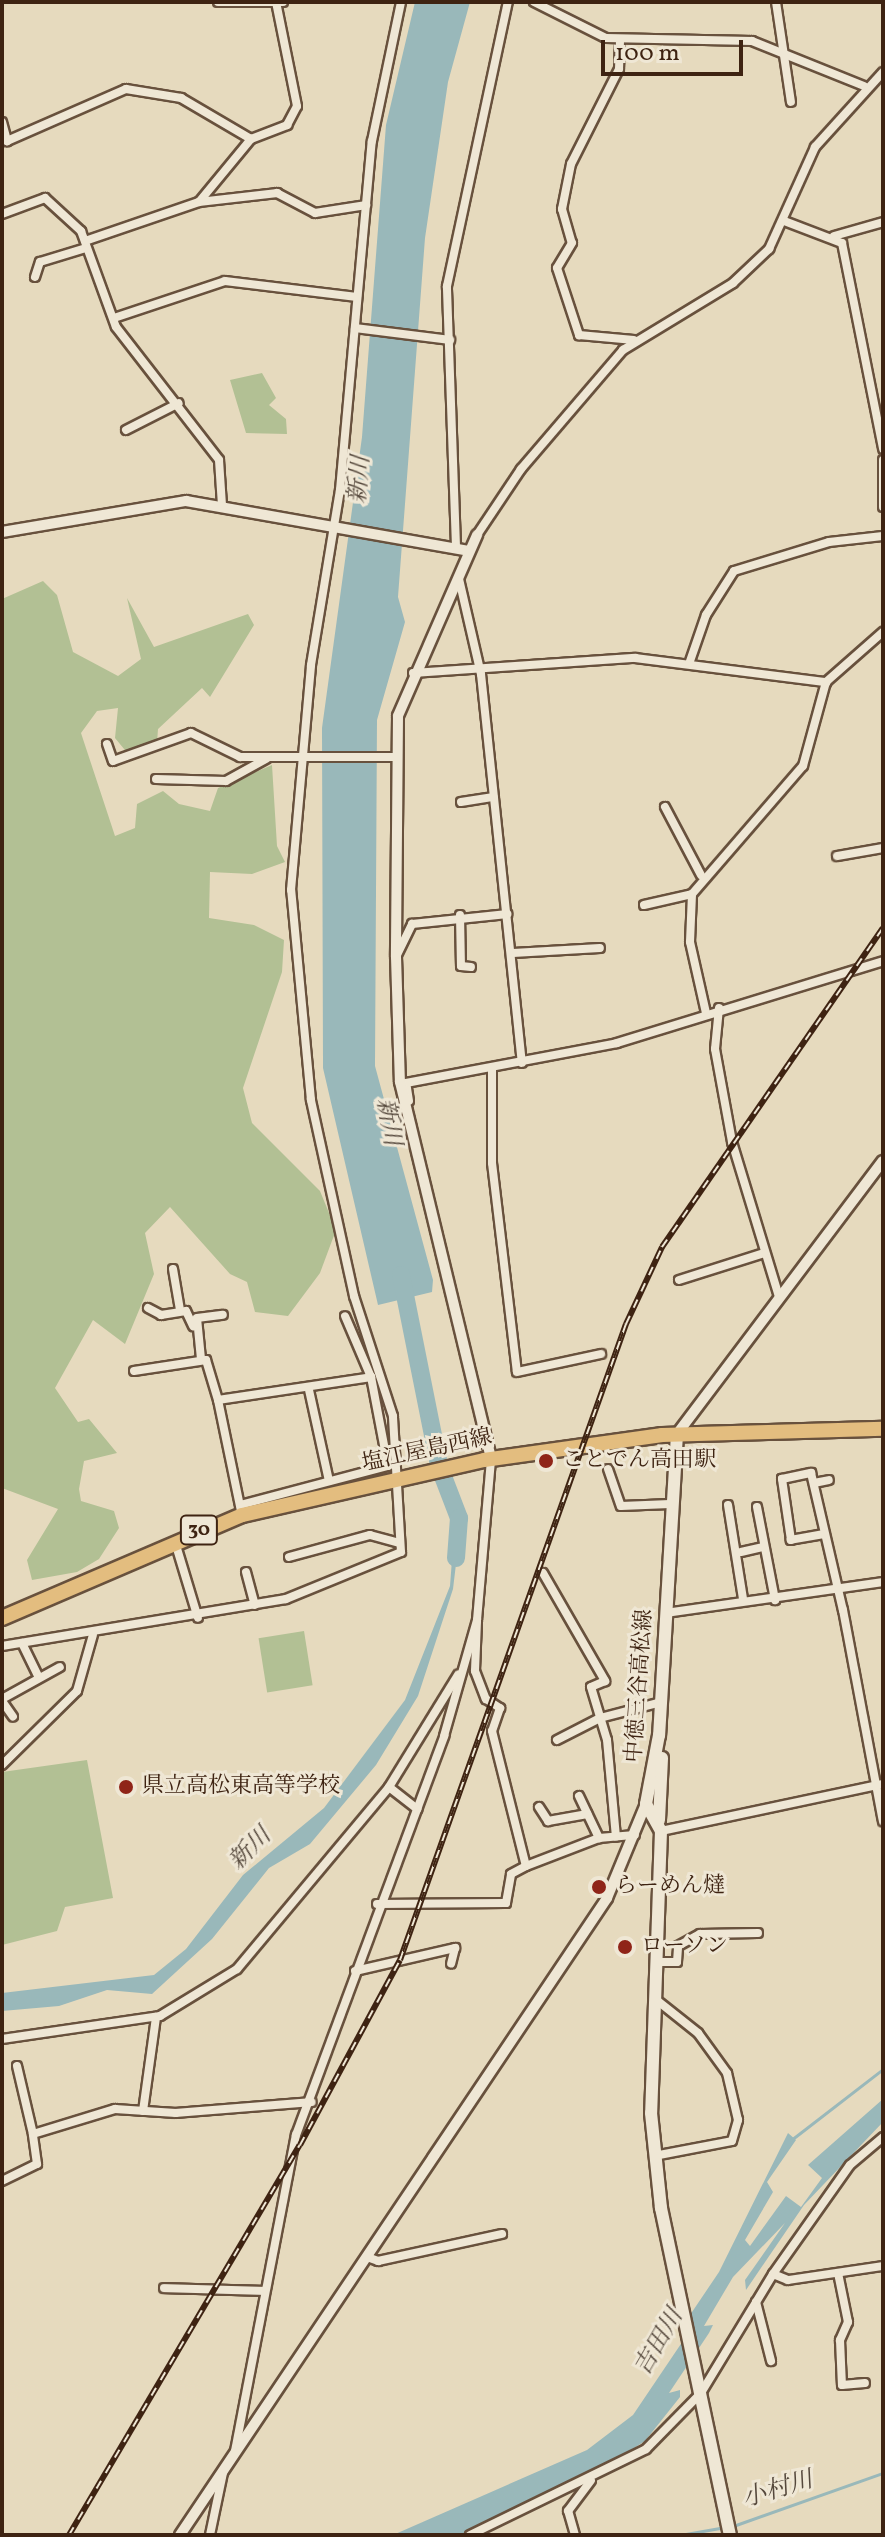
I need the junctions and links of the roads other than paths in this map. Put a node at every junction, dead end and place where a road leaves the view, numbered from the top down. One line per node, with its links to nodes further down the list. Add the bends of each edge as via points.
1 (218, 2): 6 (street)
2 (401, 2): 15 (street, via 378,100)
3 (508, 2): 25 (street, via 451,259)
4 (534, 2): 7 (street)
5 (776, 2): 8 (street)
6 (278, 3): 13 (street, via 297,106 287,125)
7 (620, 41): 8 (street, via 742,39); 26 (street, via 619,69 571,164 562,209 572,243 557,268 579,335)
8 (783, 53): 10 (street); 11 (street)
9 (883, 72): 10 (street)
10 (864, 86): 17 (street, via 815,147)
11 (791, 102)
12 (2, 122): 13 (street, via 7,141 126,89 173,95)
13 (251, 139): 14 (street)
14 (199, 202): 15 (street, via 277,193 315,213); 20 (street)
15 (366, 205): 22 (street)
16 (2, 214): 20 (street, via 45,198)
17 (784, 221): 19 (street); 26 (street, via 769,249 733,283)
18 (883, 222): 19 (street)
19 (834, 236): 29 (street, via 845,255)
20 (86, 244): 21 (street, via 40,262); 23 (street)
21 (35, 277)
22 (357, 297): 23 (street, via 225,281); 24 (street)
23 (114, 318): 27 (street)
24 (358, 328): 25 (street, via 430,333); 33 (street)
25 (450, 340): 37 (street)
26 (635, 340): 35 (street, via 521,469)
27 (179, 403): 28 (street); 31 (street, via 219,460)
28 (126, 430)
29 (883, 449)
30 (883, 460): 32 (street)
31 (222, 505): 33 (street); 34 (street, via 131,506)
32 (883, 507)
33 (337, 524): 37 (street); 48 (street, via 311,665)
34 (2, 532)
35 (477, 535): 38 (street)
36 (883, 536): 41 (street, via 829,542 734,571 706,615)
37 (456, 547): 38 (street)
38 (469, 551): 39 (street)
39 (459, 579): 42 (street); 43 (street)
40 (883, 632): 44 (street)
41 (689, 664): 43 (street, via 599,659); 44 (street)
42 (412, 673): 43 (street); 46 (street)
43 (481, 674): 50 (street)
44 (826, 682): 55 (street, via 803,766)
45 (107, 744): 47 (street, via 113,761 191,733 240,757)
46 (391, 757): 48 (street); 62 (street)
47 (267, 758): 48 (street); 49 (street, via 226,781)
48 (306, 759): 90 (street, via 291,890 311,1100 354,1296 387,1389)
49 (156, 779)
50 (494, 797): 51 (street); 58 (street)
51 (461, 802)
52 (665, 807): 55 (street)
53 (883, 848): 54 (street)
54 (837, 856)
55 (701, 875): 56 (street)
56 (692, 894): 57 (street); 66 (street, via 690,942)
57 (644, 905)
58 (507, 914): 59 (street); 61 (street)
59 (460, 915): 62 (street, via 412,924); 64 (street, via 461,966)
60 (600, 948): 61 (street)
61 (513, 953): 67 (street)
62 (396, 957): 69 (street, via 398,1062)
63 (883, 961): 65 (street)
64 (471, 967)
65 (719, 1008): 66 (street); 71 (street, via 720,1079)
66 (706, 1013): 67 (street)
67 (522, 1063): 68 (street)
68 (492, 1068): 69 (street, via 406,1083); 80 (street, via 492,1163 517,1372)
69 (411, 1131): 88 (street)
70 (883, 1161): 74 (street)
71 (764, 1253): 73 (street); 74 (street)
72 (173, 1269): 76 (street)
73 (679, 1280)
74 (779, 1297): 87 (street)
75 (148, 1308): 76 (street, via 161,1315)
76 (180, 1310): 79 (street)
77 (223, 1315): 79 (street, via 197,1318)
78 (345, 1316): 83 (street)
79 (193, 1327): 81 (street)
80 (601, 1354)
81 (201, 1359): 82 (street); 85 (street, via 211,1365)
82 (134, 1371)
83 (371, 1377): 84 (street); 92 (street, via 388,1466)
84 (309, 1390): 85 (street, via 298,1383); 92 (street)
85 (218, 1400): 97 (street)
86 (883, 1429): 87 (main road, 塩江屋島西線 / 30)
87 (677, 1434): 88 (main road, 塩江屋島西線 / 30); 94 (main road, 中徳三谷高松線)
88 (487, 1460): 90 (main road, 塩江屋島西線 / 30); 114 (street)
89 (608, 1469): 94 (street, via 621,1506)
90 (405, 1479): 97 (main road, 塩江屋島西線 / 30); 100 (street)
91 (829, 1480): 93 (street)
92 (329, 1481): 97 (street)
93 (814, 1483): 98 (street); 98 (street, via 811,1473 782,1479 791,1540)
94 (670, 1504): 111 (main road, 中徳三谷高松線)
95 (728, 1505): 108 (street)
96 (757, 1507): 101 (street)
97 (241, 1510): 99 (main road, 塩江屋島西線 / 30)
98 (824, 1534): 107 (street)
99 (174, 1539): 112 (main road, 塩江屋島西線 / 30); 113 (street)
100 (401, 1544): 103 (street, via 394,1536 370,1535); 110 (street, via 401,1552 317,1591)
101 (763, 1547): 102 (street); 109 (street)
102 (741, 1552)
103 (289, 1557)
104 (246, 1572): 110 (street)
105 (543, 1573): 124 (street, via 605,1681 591,1687)
106 (883, 1582): 107 (street)
107 (835, 1591): 109 (street); 128 (street)
108 (743, 1599): 109 (street); 111 (street)
109 (775, 1600)
110 (255, 1605): 113 (street)
111 (666, 1613): 122 (main road, 中徳三谷高松線)
112 (2, 1618)
113 (198, 1618): 115 (street)
114 (477, 1620): 118 (street); 142 (street, via 475,1671 486,1699 500,1708 492,1731)
115 (93, 1635): 116 (street); 129 (street, via 77,1691)
116 (22, 1643): 117 (street); 120 (street)
117 (2, 1646)
118 (463, 1665): 131 (street); 135 (street)
119 (60, 1667): 120 (street)
120 (38, 1676): 121 (street)
121 (2, 1700): 123 (street)
122 (662, 1702): 124 (street); 125 (main road, 中徳三谷高松線)
123 (13, 1717)
124 (600, 1718): 126 (street); 140 (street)
125 (659, 1735): 133 (main road, 中徳三谷高松線); 138 (main road)
126 (557, 1740)
127 (883, 1753): 128 (street)
128 (870, 1756): 130 (street)
129 (2, 1765)
130 (880, 1785): 137 (street); 138 (street)
131 (389, 1787): 135 (street); 149 (street, via 237,1969)
132 (579, 1796): 136 (street)
133 (646, 1804): 138 (main road); 139 (street)
134 (539, 1807): 136 (street, via 548,1821)
135 (417, 1809): 143 (street)
136 (587, 1814): 141 (street)
137 (883, 1821)
138 (660, 1826): 145 (main road)
139 (635, 1835): 140 (street); 159 (street, via 607,1898)
140 (616, 1837): 141 (street)
141 (599, 1838): 142 (street)
142 (526, 1866): 143 (street, via 511,1874 506,1903)
143 (377, 1904): 147 (street)
144 (758, 1933): 145 (street, via 700,1934 678,1946 677,1962)
145 (656, 1962): 148 (main road)
146 (451, 1964): 147 (street, via 455,1948)
147 (355, 1971): 152 (street)
148 (654, 1998): 156 (main road); 156 (street, via 698,2033 727,2073 738,2120 732,2141)
149 (156, 2017): 150 (street); 153 (street)
150 (2, 2039)
151 (17, 2066): 154 (street)
152 (312, 2102): 153 (street); 164 (street, via 296,2135)
153 (143, 2111): 154 (street, via 115,2109)
154 (33, 2134): 157 (street, via 37,2164)
155 (883, 2137): 162 (street, via 841,2177)
156 (653, 2156): 168 (main road)
157 (2, 2181)
158 (502, 2234): 159 (street, via 378,2261)
159 (367, 2257): 169 (street)
160 (883, 2266): 161 (street)
161 (838, 2273): 162 (street, via 788,2280); 167 (street, via 848,2322 840,2340 842,2385)
162 (773, 2274): 165 (street)
163 (164, 2288): 164 (street)
164 (263, 2291): 169 (street)
165 (756, 2302): 166 (street); 168 (street)
166 (771, 2361)
167 (865, 2383)
168 (701, 2393): 171 (street, via 646,2449); 172 (main road)
169 (235, 2453): 170 (street)
170 (223, 2472): 173 (street); 174 (street)
171 (591, 2481): 175 (street); 176 (street, via 568,2511)
172 (729, 2530)
173 (180, 2535)
174 (210, 2535)
175 (470, 2535)
176 (575, 2535)

